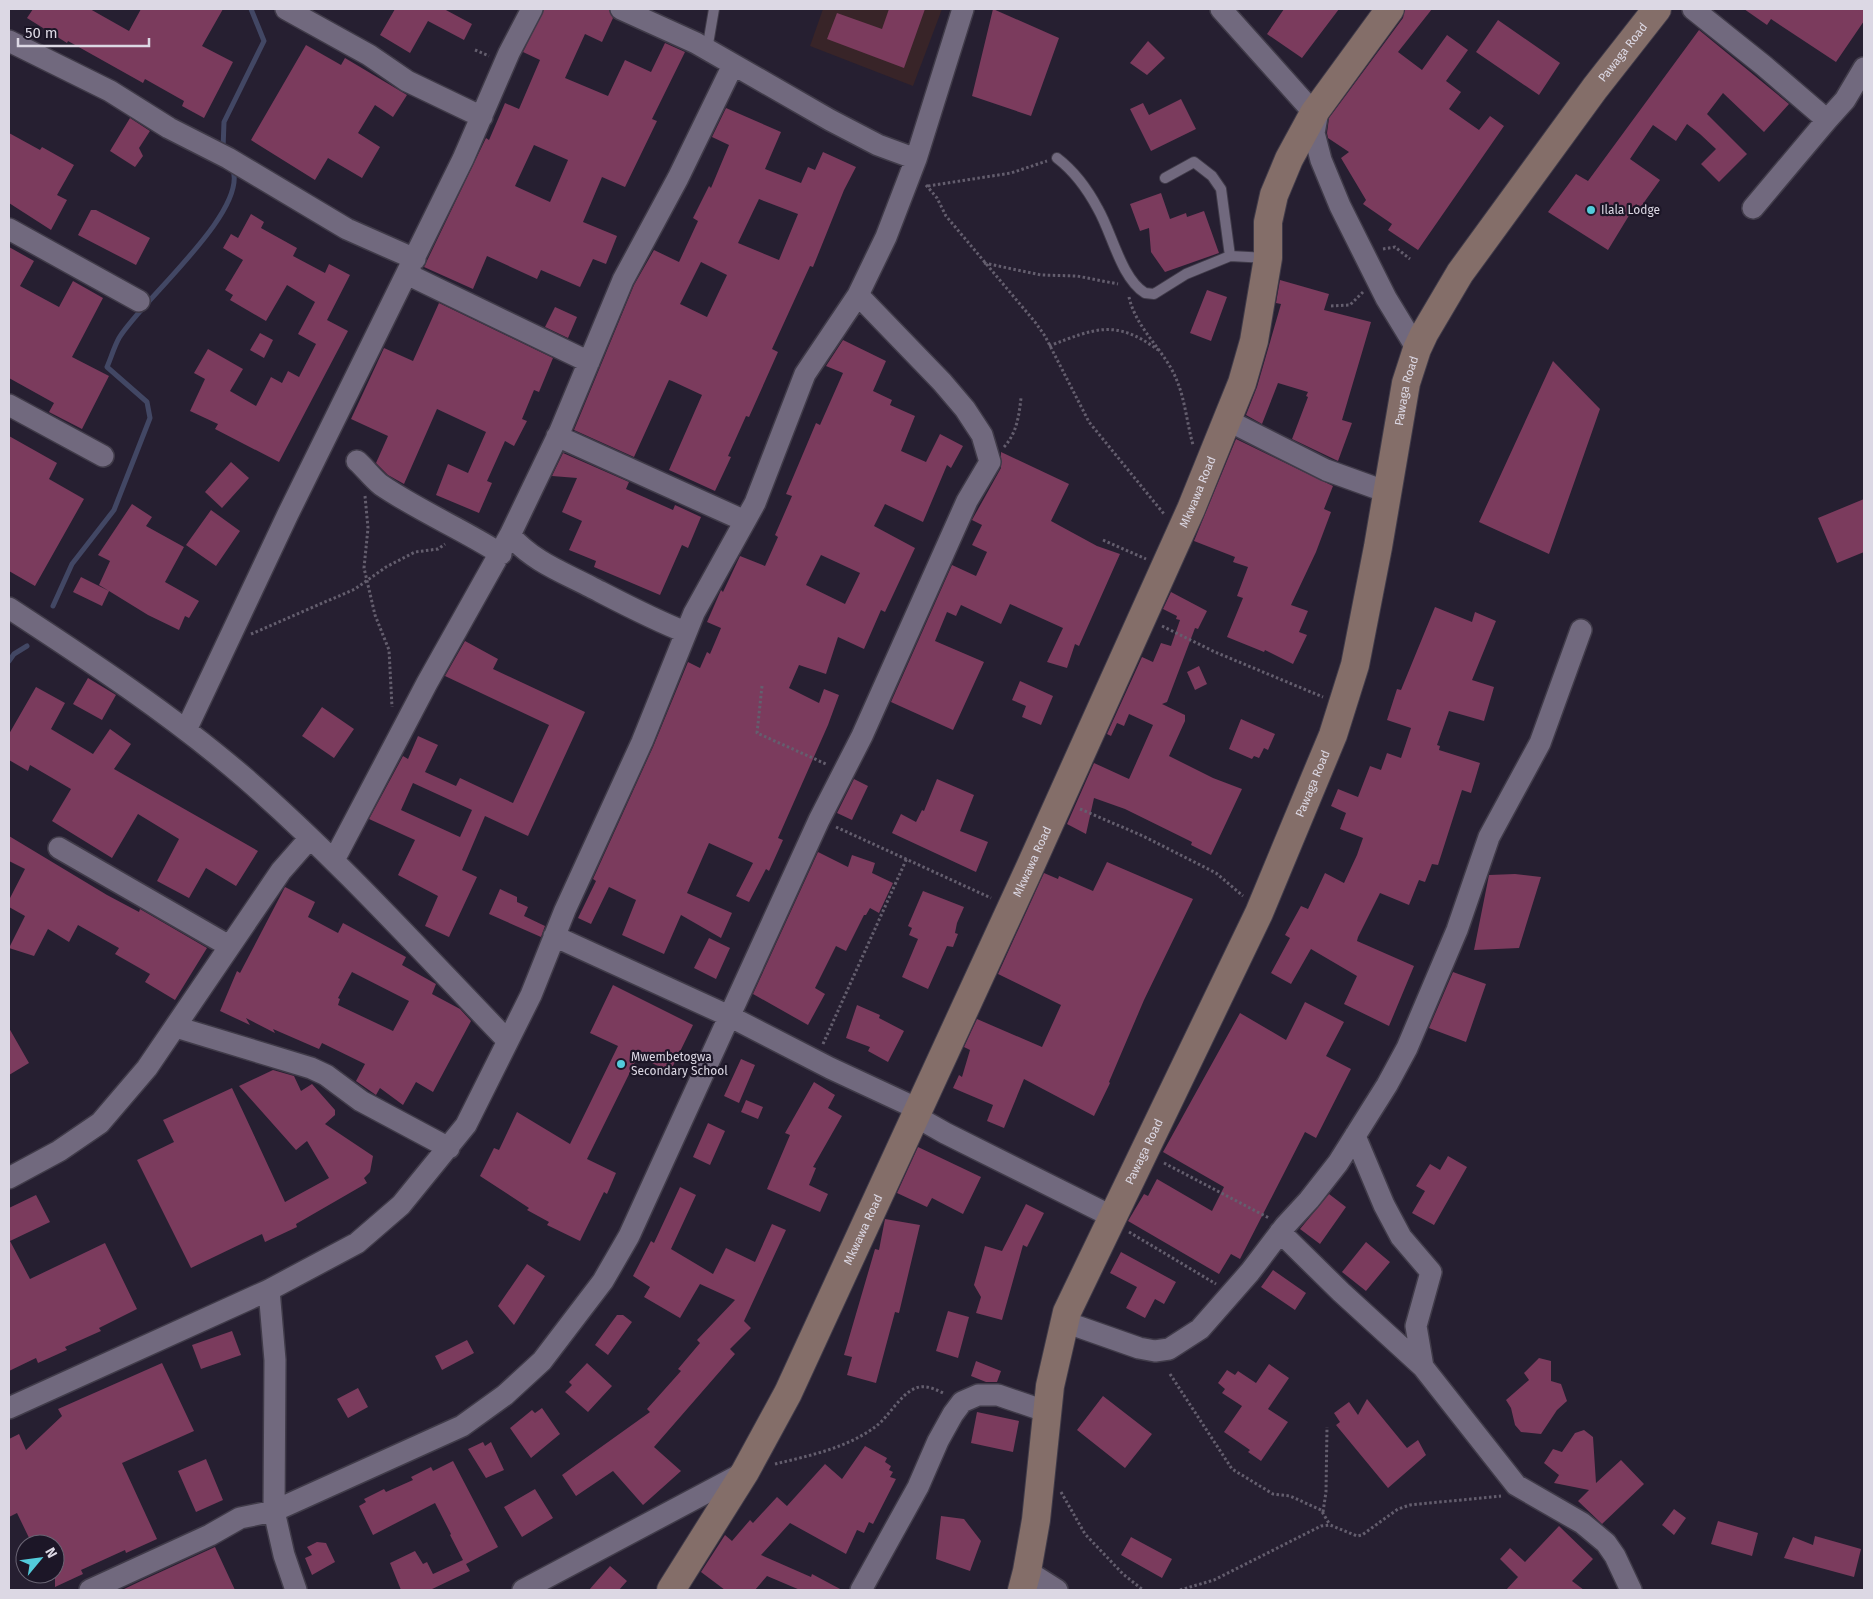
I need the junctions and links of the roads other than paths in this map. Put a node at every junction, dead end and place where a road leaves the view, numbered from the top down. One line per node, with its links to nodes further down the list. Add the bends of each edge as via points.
1 (286, 9): 15 (street, via 369,55 407,81)
2 (532, 9): 15 (street)
3 (621, 9): 11 (street)
4 (714, 9): 11 (lane)
5 (963, 9): 18 (street)
6 (1221, 9): 14 (street)
7 (1390, 9): 14 (street, Mkwawa Road)
8 (1657, 9): 27 (street, Pawaga Road, via 1472,257)
9 (1693, 9): 16 (street)
10 (9, 41): 24 (street, via 110,91)
11 (707, 50): 12 (street)
12 (733, 65): 18 (street); 28 (street, via 678,178 623,280)
13 (1864, 68): 16 (street, via 1845,100)
14 (1316, 110): 23 (street, Mkwawa Road, via 1274,195 1268,222); 27 (street, via 1314,133 1340,206 1372,271)
15 (482, 117): 24 (street)
16 (1827, 120): 20 (street)
17 (1057, 158): 22 (lane, via 1069,167 1098,209 1132,282 1144,294 1154,294 1186,274)
18 (912, 166): 25 (street, via 886,237)
19 (1165, 178): 22 (lane, via 1194,162 1212,176 1221,188)
20 (1753, 208)
21 (9, 229): 26 (street)
22 (1230, 256): 23 (lane)
23 (1268, 258): 30 (street, Mkwawa Road, via 1254,341)
24 (411, 266): 28 (street); 40 (street)
25 (858, 295): 35 (street, via 805,374); 46 (street, via 965,409 982,435 990,462 967,501 862,736 818,820)
26 (139, 301)
27 (1417, 349): 34 (street, Pawaga Road, via 1406,383)
28 (589, 362): 31 (street)
29 (9, 405): 32 (street)
30 (1228, 420): 34 (street, via 1326,470); 49 (street, Mkwawa Road, via 1165,567)
31 (557, 436): 35 (street); 36 (street)
32 (103, 456)
33 (361, 464): 36 (street, via 381,484 459,529)
34 (1387, 492): 53 (street, Pawaga Road, via 1355,665 1308,799 1259,913)
35 (745, 521): 39 (street)
36 (505, 545): 39 (street, via 522,550 650,618); 43 (street, via 427,683)
37 (16, 613): 40 (street)
38 (1581, 630): 50 (street, via 1540,743 1489,837 1431,994 1387,1085)
39 (685, 632): 44 (street, via 642,742)
40 (186, 730): 41 (street, via 245,778)
41 (310, 838): 43 (street); 45 (street, via 281,871)
42 (59, 848): 45 (street)
43 (334, 860): 48 (street)
44 (554, 936): 46 (street); 48 (street, via 531,995)
45 (229, 946): 47 (street)
46 (730, 1016): 49 (street); 61 (street, via 629,1236 603,1281 542,1361 505,1395 462,1426)
47 (176, 1027): 51 (street, via 311,1068 361,1101); 52 (street, via 147,1068 100,1123 59,1151)
48 (507, 1040): 51 (street, via 466,1125)
49 (916, 1112): 53 (street, via 945,1133); 60 (street, Mkwawa Road, via 788,1393)
50 (1354, 1136): 54 (street, via 1315,1193); 57 (street, via 1401,1237 1430,1272 1416,1326)
51 (449, 1148): 55 (street, via 401,1205 357,1243)
52 (9, 1178)
53 (1112, 1219): 56 (street, Pawaga Road)
54 (1282, 1229): 56 (street, via 1200,1329 1169,1349 1139,1348); 57 (street, via 1341,1292)
55 (269, 1290): 58 (street); 61 (street, via 275,1360)
56 (1065, 1322): 59 (street, Pawaga Road)
57 (1423, 1367): 69 (street, via 1516,1485 1582,1523 1606,1543)
58 (9, 1408)
59 (1046, 1411): 62 (street, Pawaga Road); 67 (street, via 998,1395 978,1395 961,1404 938,1441 913,1495)
60 (745, 1472): 65 (street); 66 (street, Mkwawa Road)
61 (274, 1511): 63 (street, via 240,1518); 64 (street)
62 (1024, 1581): 68 (street)
63 (90, 1590)
64 (296, 1590)
65 (524, 1590)
66 (671, 1590)
67 (861, 1590)
68 (1057, 1590)
69 (1631, 1590)

